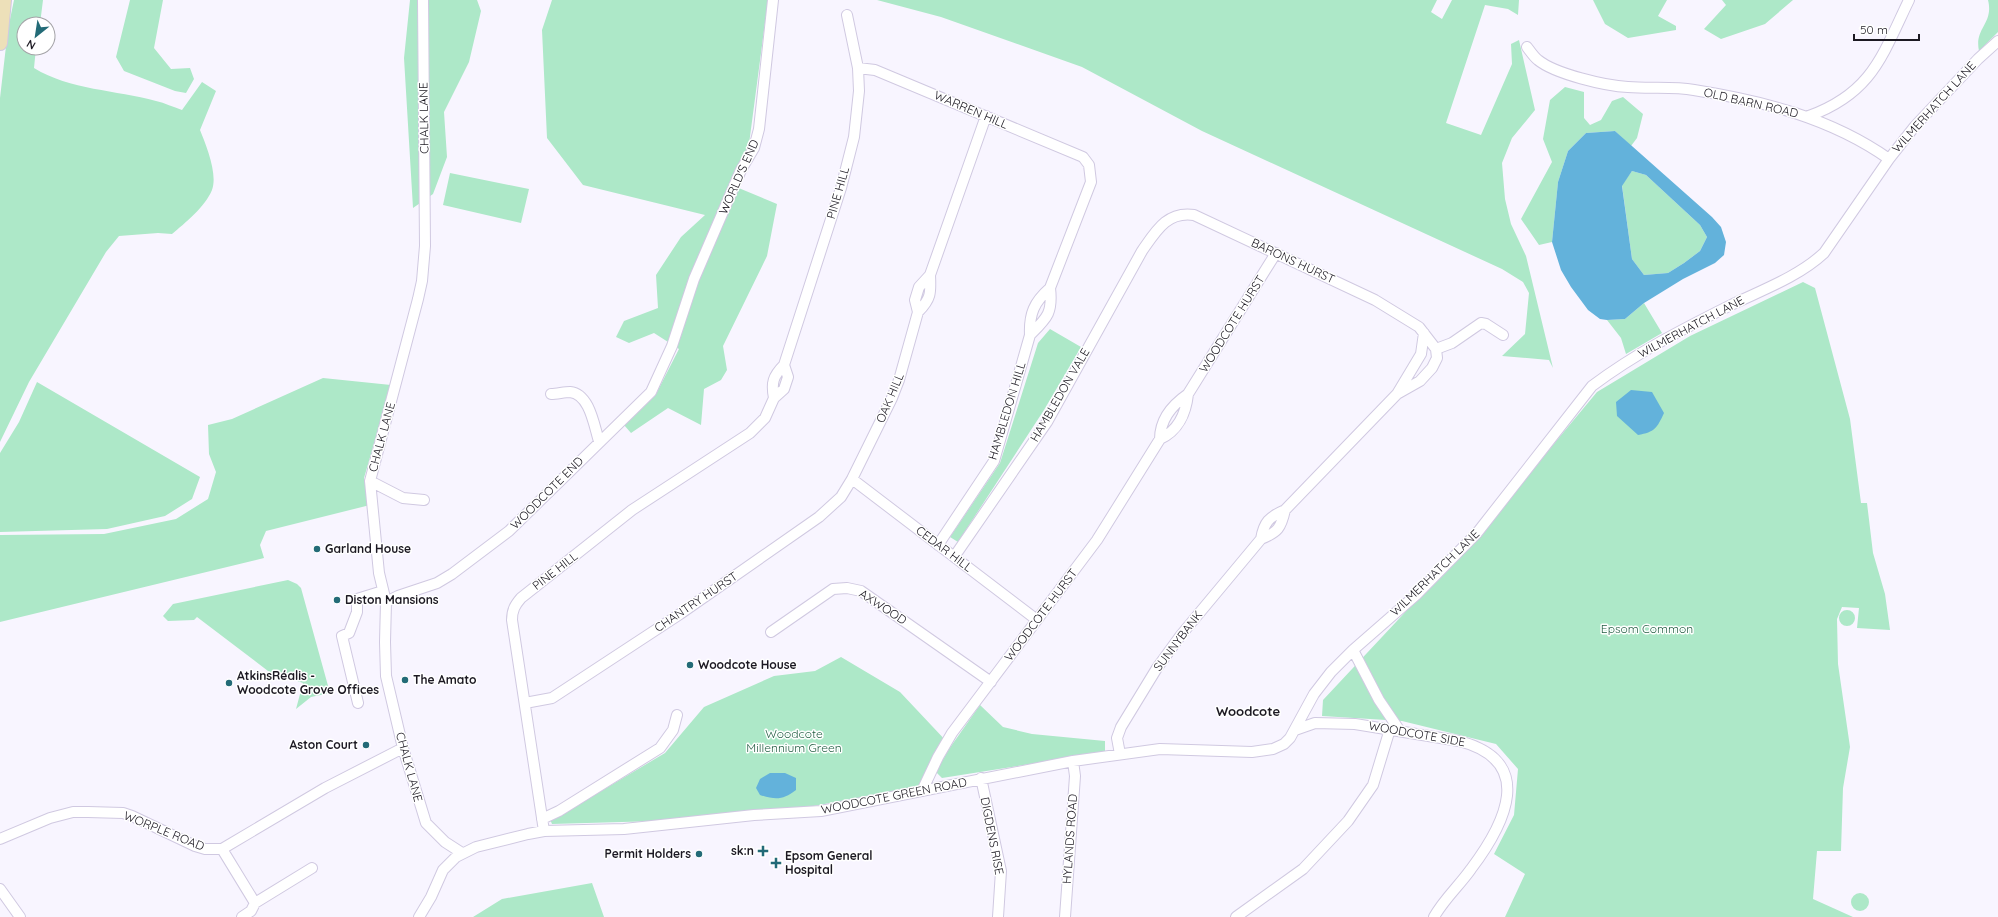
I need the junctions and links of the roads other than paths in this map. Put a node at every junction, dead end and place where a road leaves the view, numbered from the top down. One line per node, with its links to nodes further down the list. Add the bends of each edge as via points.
1 (4, 0): 7 (main road)
2 (423, 0): 26 (street, CHALK LANE, via 425,246 422,281 402,367)
3 (773, 0): 20 (street, WORLD'S END, via 759,129 754,148 741,170 694,279)
4 (1909, 0): 11 (street, OLD BARN ROAD, via 1878,63 1863,84 1829,109)
5 (847, 15): 9 (street, PINE HILL)
6 (1998, 41): 13 (street, WILMERHATCH LANE, via 1915,126)
7 (0, 44)
8 (1527, 47): 11 (street, OLD BARN ROAD, via 1539,61 1596,83 1629,88 1662,86 1693,90)
9 (858, 68): 10 (street, WARREN HILL, via 875,70); 37 (street, PINE HILL, via 859,90 854,137 841,188 784,365 775,374 772,384 774,398 765,418 750,433 632,510 526,593 516,604 512,620)
10 (986, 116): 12 (street, WARREN HILL); 25 (street, OAK HILL, via 930,275 919,287 915,300 918,312 895,392)
11 (1809, 116): 13 (street, OLD BARN ROAD, via 1853,136)
12 (1083, 157): 16 (street, HAMBLEDON HILL, via 1089,164 1091,182)
13 (1889, 159): 34 (street, WILMERHATCH LANE, via 1843,227 1815,261 1666,338 1611,371 1592,386 1472,539 1416,595)
14 (1158, 229): 15 (street, BARONS HURST, via 1174,216 1194,215); 29 (street, HAMBLEDON VALE, via 1131,269 1046,422)
15 (1276, 252): 17 (street, BARONS HURST, via 1375,300 1419,327); 32 (street, WOODCOTE HURST, via 1188,394 1175,403 1162,424 1160,439 1097,540)
16 (1050, 288): 19 (street, HAMBLEDON HILL, via 1038,298 1029,320); 19 (street, HAMBLEDON HILL, via 1052,304 1045,321)
17 (1424, 333): 21 (street); 23 (street, SUNNYBANK, via 1421,354)
18 (1503, 335): 21 (street, via 1481,323 1452,343)
19 (1030, 336): 28 (street, HAMBLEDON HILL, via 994,461)
20 (672, 346): 24 (street, WOODCOTE END, via 651,392)
21 (1436, 349): 23 (street, SUNNYBANK, via 1437,358 1432,368 1420,381)
22 (551, 394): 24 (street, via 571,392 582,399 588,405)
23 (1397, 394): 42 (street, SUNNYBANK, via 1285,510 1282,524 1274,534 1261,539 1181,635 1157,668 1121,727 1117,738)
24 (599, 441): 31 (street, WOODCOTE END, via 509,531 484,550 437,583)
25 (852, 479): 28 (street, CEDAR HILL); 37 (street, CHANTRY HURST, via 840,497 819,517 680,614 552,698)
26 (370, 481): 27 (street, via 403,498); 30 (street, CHALK LANE)
27 (424, 500)
28 (938, 545): 29 (street, CEDAR HILL)
29 (954, 557): 32 (street, CEDAR HILL)
30 (383, 591): 31 (street, CHALK LANE); 36 (street, via 357,600 357,612 349,632 342,636)
31 (386, 602): 41 (street, CHALK LANE, via 386,676)
32 (1037, 620): 35 (street, WOODCOTE HURST)
33 (771, 632): 35 (street, AXWOOD, via 833,589 861,590)
34 (1353, 650): 39 (street, WILMERHATCH LANE, via 1314,694); 40 (street)
35 (990, 682): 45 (street, WOODCOTE HURST, via 952,733)
36 (358, 703)
37 (525, 703): 46 (street, PINE HILL)
38 (677, 715): 46 (street, via 673,730 660,748)
39 (1295, 730): 40 (street, WOODCOTE SIDE, via 1315,723 1355,724); 42 (street, WOODCOTE GREEN ROAD, via 1284,744 1260,751 1160,749)
40 (1395, 730): 59 (street, via 1373,785 1348,822 1303,869); 60 (street, WOODCOTE SIDE, via 1473,744 1496,760 1504,771 1508,784 1502,815 1492,839)
41 (403, 748): 49 (street, WORPLE ROAD, via 325,788); 50 (street, CHALK LANE, via 426,823 442,839)
42 (1120, 754): 43 (street, WOODCOTE GREEN ROAD)
43 (1072, 761): 44 (street, WOODCOTE GREEN ROAD); 58 (street, HYLANDS ROAD, via 1075,776)
44 (981, 778): 45 (street, WOODCOTE GREEN ROAD); 57 (street, DIGDENS RISE, via 1000,871)
45 (922, 791): 47 (street, WOODCOTE GREEN ROAD, via 821,811 754,815 624,829)
46 (542, 819): 47 (street, PINE HILL)
47 (544, 831): 50 (street, WOODCOTE GREEN ROAD, via 502,840)
48 (0, 839): 49 (street, WORPLE ROAD, via 50,818 73,812 123,813 195,846 205,849)
49 (222, 848): 53 (street)
50 (462, 853): 56 (street, via 443,870)
51 (312, 868): 53 (street)
52 (0, 889): 54 (street)
53 (255, 903): 55 (street, via 251,912)
54 (20, 917)
55 (242, 917)
56 (419, 917)
57 (998, 917)
58 (1065, 917)
59 (1236, 917)
60 (1434, 917)

